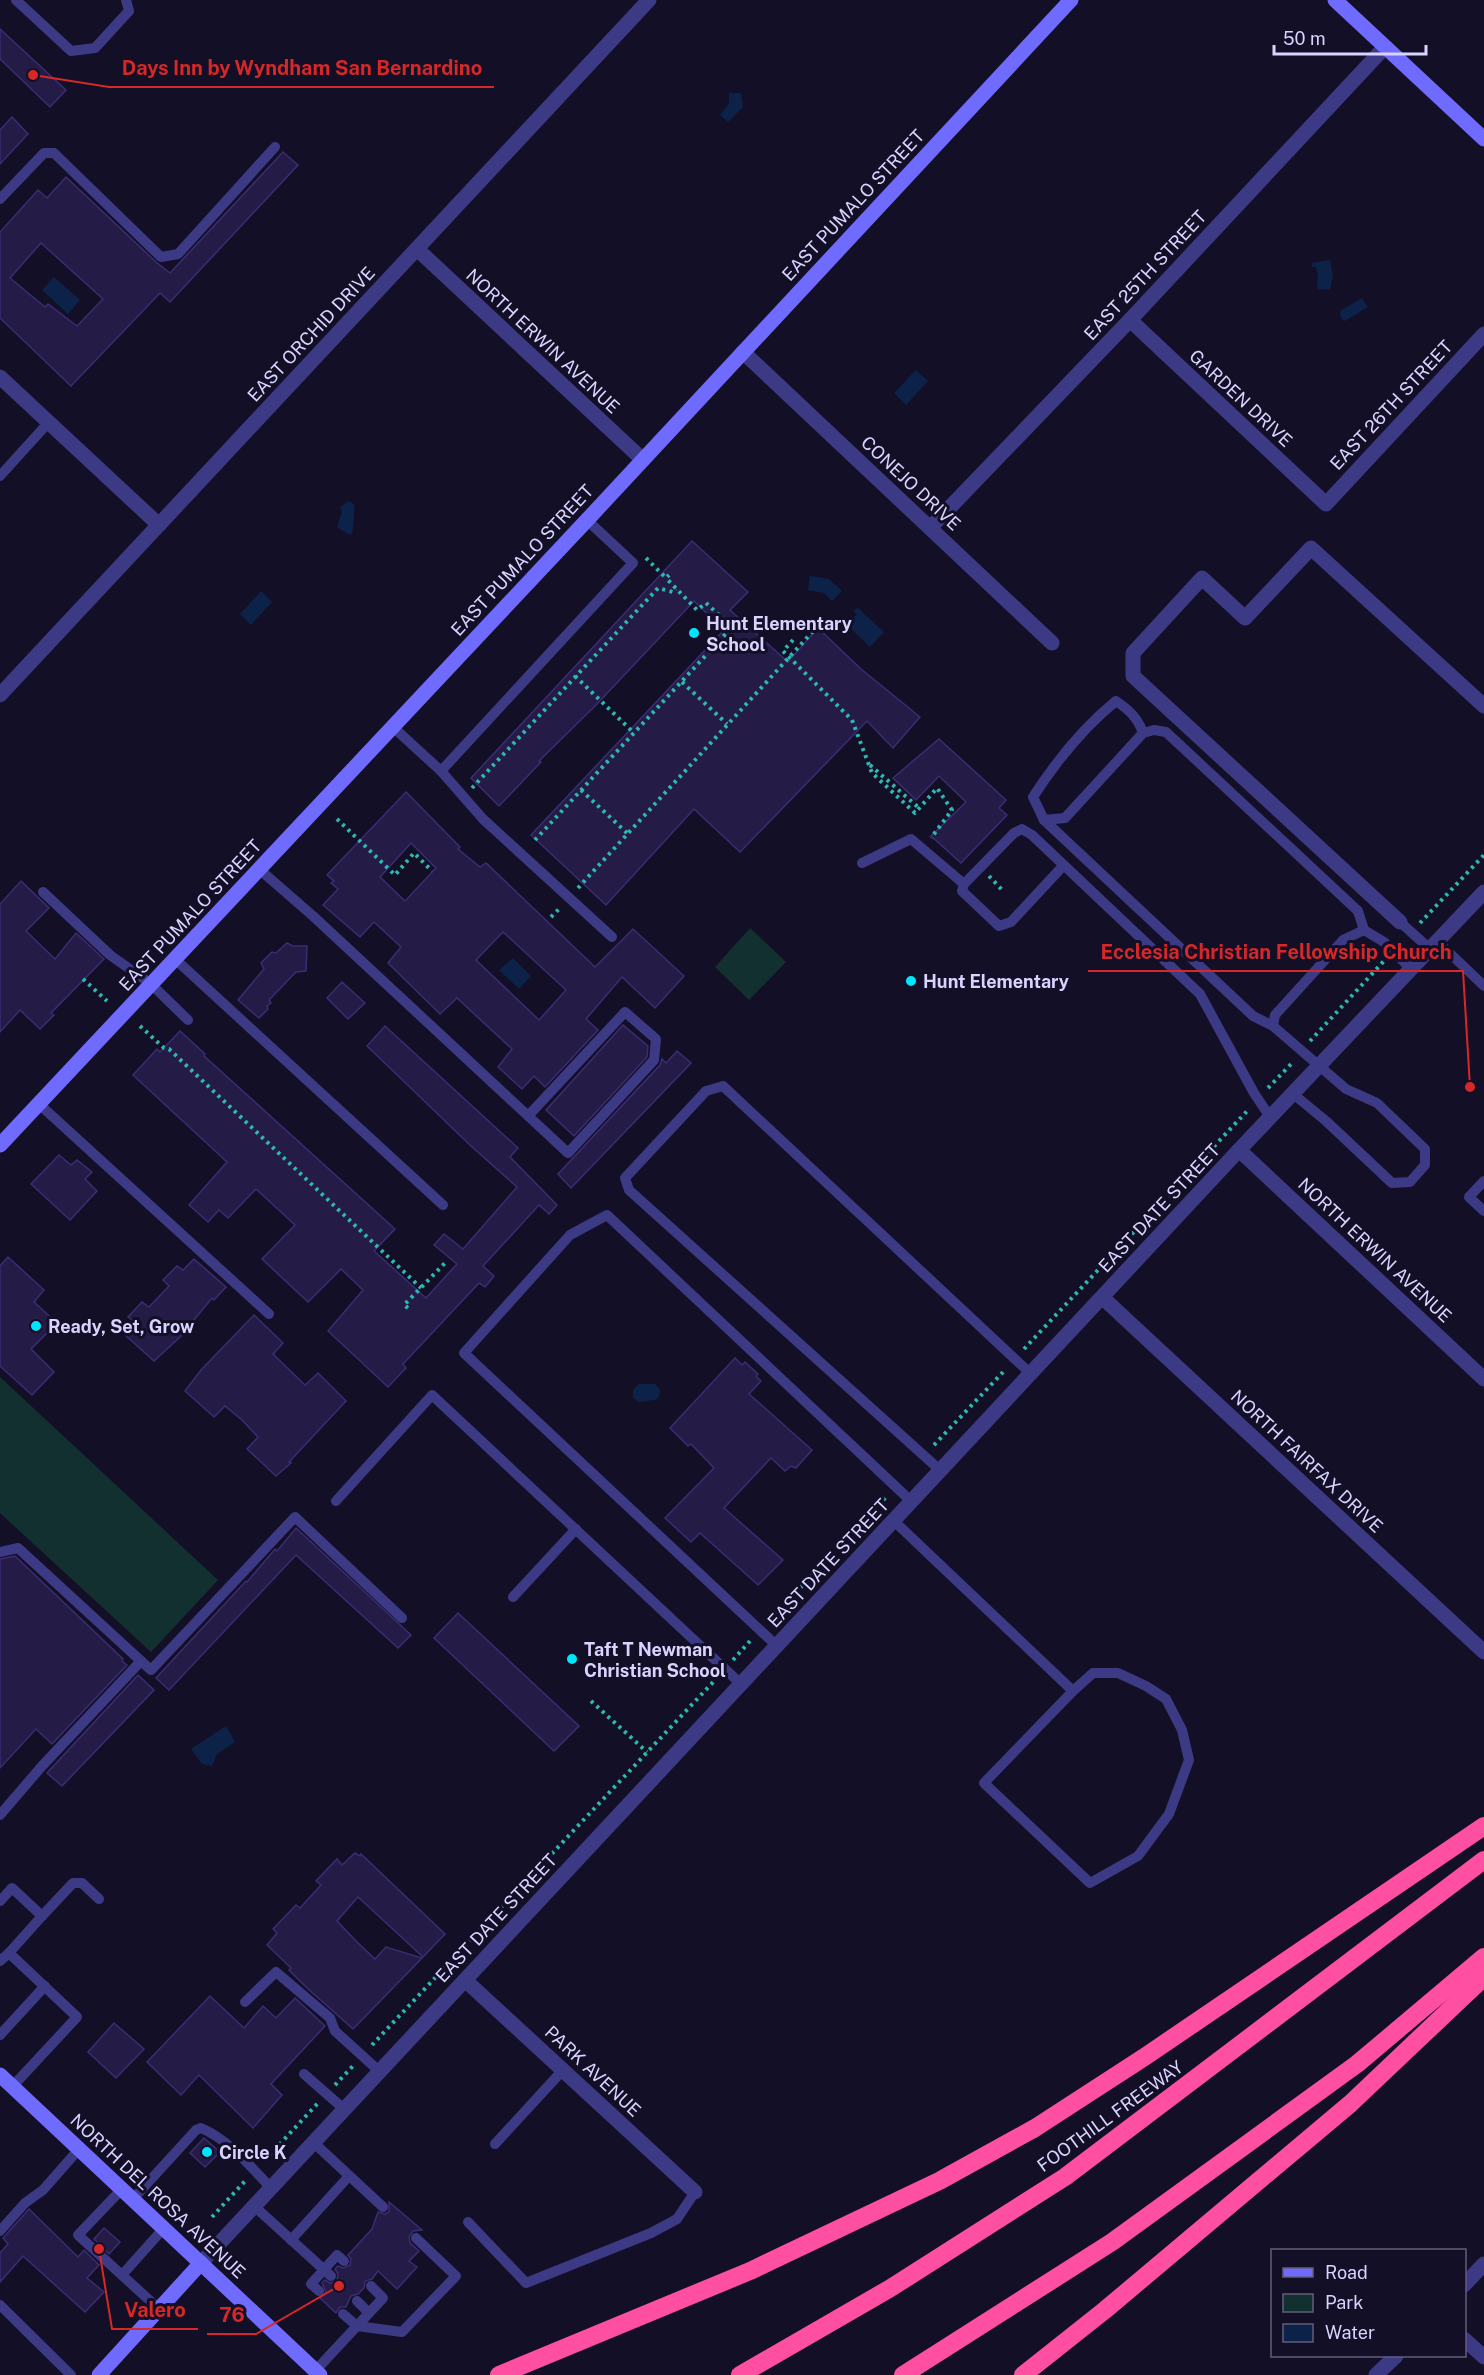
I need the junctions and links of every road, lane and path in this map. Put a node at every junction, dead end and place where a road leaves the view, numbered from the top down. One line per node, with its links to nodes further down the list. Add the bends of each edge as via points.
1 (16, 0): 2 (lane, via 71,51 95,48 129,11)
2 (126, 0)
3 (649, 0): 10 (street, EAST ORCHID DRIVE)
4 (1071, 0): 13 (street, EAST PUMALO STREET)
5 (1335, 0): 6 (street)
6 (1385, 47): 7 (street); 11 (street, EAST 25TH STREET)
7 (1484, 140)
8 (275, 147): 9 (lane, via 178,254 162,257 54,153 44,153)
9 (0, 199)
10 (417, 249): 16 (street, NORTH ERWIN AVENUE); 20 (street, EAST ORCHID DRIVE)
11 (1130, 320): 18 (street, GARDEN DRIVE); 21 (street, EAST 25TH STREET)
12 (1484, 333): 18 (street, EAST 26TH STREET)
13 (743, 352): 16 (street, EAST PUMALO STREET); 21 (street, CONEJO DRIVE)
14 (0, 376): 15 (street)
15 (49, 423): 17 (lane); 20 (street)
16 (643, 460): 19 (street, EAST PUMALO STREET)
17 (0, 476)
18 (1326, 504)
19 (587, 520): 33 (street, EAST PUMALO STREET); 36 (lane, via 633,563)
20 (159, 525): 30 (street, EAST ORCHID DRIVE)
21 (930, 528): 26 (street, CONEJO DRIVE)
22 (666, 578): 23 (path)
23 (676, 589): 28 (path, via 658,588); 29 (path, via 697,610 706,603 732,627)
24 (815, 628): 27 (path)
25 (793, 640): 27 (path, via 783,651)
26 (1052, 643)
27 (788, 658): 32 (path); 43 (path, via 852,720 872,773 915,813 937,788 952,810 930,839)
28 (575, 676): 34 (path); 37 (path)
29 (682, 682): 32 (path); 34 (path)
30 (0, 694)
31 (1484, 706): 56 (street, via 1311,548 1245,618 1202,578 1133,653 1133,676)
32 (728, 724): 54 (path)
33 (393, 726): 36 (lane); 48 (street, EAST PUMALO STREET)
34 (634, 733): 38 (path)
35 (1143, 733): 40 (lane, via 1065,818); 40 (lane, via 1139,722 1116,701 1101,713 1033,797); 57 (lane, via 1166,732 1358,911)
36 (441, 771): 54 (lane, via 483,819)
37 (476, 783)
38 (581, 790): 41 (path); 42 (path)
39 (337, 819): 49 (path, via 395,874 414,853)
40 (1044, 820): 69 (lane, via 1253,1016)
41 (627, 833)
42 (535, 840)
43 (937, 845)
44 (1484, 855): 56 (path)
45 (862, 863): 50 (lane, via 911,839)
46 (1063, 866): 47 (lane, via 1022,830 1014,833); 50 (lane, via 1011,922 999,926 962,891); 73 (lane, via 1200,994)
47 (980, 868): 50 (lane); 51 (path)
48 (259, 869): 61 (street, EAST PUMALO STREET); 75 (lane)
49 (432, 871)
50 (964, 884)
51 (1003, 891)
52 (43, 892): 64 (lane, via 110,955)
53 (1484, 892): 59 (street, EAST DATE STREET)
54 (569, 898): 55 (path); 58 (lane)
55 (551, 917)
56 (1406, 927): 59 (lane)
57 (1364, 930): 60 (lane); 69 (lane, via 1343,940 1275,1015)
58 (612, 937)
59 (1433, 945): 62 (street, EAST DATE STREET); 65 (lane)
60 (1394, 952): 62 (lane); 70 (path)
61 (175, 959): 64 (street, EAST PUMALO STREET); 80 (lane)
62 (1411, 969): 71 (street, EAST DATE STREET)
63 (82, 979): 66 (path)
64 (151, 984): 67 (lane); 74 (street, EAST PUMALO STREET)
65 (1484, 986)
66 (106, 1001)
67 (188, 1020)
68 (140, 1026): 83 (path)
69 (1273, 1026): 70 (lane)
70 (1303, 1051): 71 (lane); 73 (path)
71 (1320, 1065): 72 (street, EAST DATE STREET); 72 (lane, via 1346,1089 1377,1103 1425,1149 1425,1165 1410,1182 1392,1183)
72 (1292, 1094): 76 (street, EAST DATE STREET)
73 (1258, 1100): 76 (lane); 87 (path)
74 (39, 1104): 77 (street, EAST PUMALO STREET); 86 (lane)
75 (528, 1116): 75 (lane, via 568,1153 654,1060 656,1039 625,1012)
76 (1270, 1117): 78 (street, EAST DATE STREET)
77 (0, 1145)
78 (1239, 1150): 84 (street, EAST DATE STREET); 89 (street, NORTH ERWIN AVENUE)
79 (1484, 1181): 81 (lane, via 1469,1197)
80 (443, 1205)
81 (1484, 1210)
82 (446, 1262): 83 (path)
83 (421, 1288): 85 (path, via 404,1305)
84 (1103, 1298): 88 (street, EAST DATE STREET); 102 (street, NORTH FAIRFAX DRIVE)
85 (408, 1308)
86 (269, 1314)
87 (1015, 1359): 88 (lane); 90 (path); 90 (lane, via 723,1086 706,1091 625,1178 629,1190)
88 (1031, 1374): 91 (street, EAST DATE STREET)
89 (1484, 1378)
90 (924, 1456): 91 (lane)
91 (940, 1471): 94 (street, EAST DATE STREET)
92 (895, 1487): 94 (lane); 100 (path); 100 (lane, via 607,1215 570,1236 464,1353)
93 (336, 1501): 96 (lane, via 432,1395)
94 (912, 1502): 95 (street, EAST DATE STREET)
95 (894, 1521): 101 (street, EAST DATE STREET); 106 (lane)
96 (576, 1529): 98 (lane); 104 (lane)
97 (0, 1552): 103 (lane, via 18,1548)
98 (513, 1597)
99 (402, 1618): 103 (lane, via 295,1517 151,1670)
100 (761, 1630): 101 (lane); 104 (path)
101 (777, 1646): 105 (street, EAST DATE STREET)
102 (1484, 1652)
103 (141, 1661): 109 (lane)
104 (725, 1669): 105 (lane); 108 (path)
105 (741, 1684): 119 (street, EAST DATE STREET)
106 (1073, 1691): 106 (lane, via 984,1783 1090,1883 1138,1856 1169,1814 1189,1760 1182,1730 1166,1699 1146,1686 1118,1673 1093,1673)
107 (591, 1701): 108 (path)
108 (647, 1752): 123 (path)
109 (0, 1815)
110 (1484, 1826): 168 (highway, via 1035,2128 941,2180 750,2271)
111 (1484, 1860): 169 (highway, FOOTHILL FREEWAY, via 1065,2177 889,2289)
112 (2, 1894): 114 (lane, via 12,1888)
113 (99, 1899): 114 (lane, via 82,1883 73,1883)
114 (42, 1917): 115 (lane)
115 (9, 1953): 117 (lane); 120 (lane)
116 (1484, 1957): 170 (highway, via 1356,2064 1112,2242)
117 (0, 1961)
118 (1484, 1977): 171 (highway, via 1350,2104)
119 (465, 1980): 124 (street, PARK AVENUE); 125 (street, EAST DATE STREET)
120 (45, 1986): 122 (lane); 128 (lane, via 77,2017)
121 (244, 2002): 123 (lane, via 276,1972 330,2018 335,2031)
122 (0, 2035)
123 (362, 2056): 125 (lane); 129 (path)
124 (563, 2070): 132 (lane); 138 (street, PARK AVENUE)
125 (379, 2071): 130 (street, EAST DATE STREET)
126 (304, 2074): 129 (lane)
127 (0, 2075): 128 (street, NORTH DEL ROSA AVENUE)
128 (12, 2086): 133 (street, NORTH DEL ROSA AVENUE)
129 (327, 2094): 130 (lane); 134 (path)
130 (344, 2109): 131 (street, EAST DATE STREET)
131 (313, 2142): 135 (lane); 136 (street, EAST DATE STREET)
132 (495, 2144)
133 (79, 2149): 137 (street, NORTH DEL ROSA AVENUE); 145 (lane)
134 (255, 2171): 136 (lane); 139 (lane, via 201,2128); 142 (path)
135 (349, 2176): 141 (lane); 147 (lane)
136 (271, 2188): 140 (street, EAST DATE STREET)
137 (122, 2189): 139 (street, NORTH DEL ROSA AVENUE); 152 (lane, via 78,2235)
138 (695, 2192): 143 (lane, via 677,2219 526,2283)
139 (133, 2199): 144 (street, NORTH DEL ROSA AVENUE)
140 (254, 2206): 147 (lane); 149 (street, EAST DATE STREET)
141 (383, 2206)
142 (212, 2217)
143 (468, 2222)
144 (165, 2228): 149 (street, NORTH DEL ROSA AVENUE); 152 (lane)
145 (0, 2231)
146 (416, 2238): 161 (lane, via 456,2276 402,2332)
147 (291, 2240): 151 (lane)
148 (344, 2261): 151 (lane, via 337,2255)
149 (201, 2263): 158 (street); 165 (street, NORTH DEL ROSA AVENUE)
150 (1484, 2264): 153 (street)
151 (328, 2273): 155 (lane, via 311,2284)
152 (122, 2275): 158 (lane)
153 (1466, 2283)
154 (371, 2286): 159 (lane, via 383,2298)
155 (319, 2290)
156 (357, 2301): 159 (lane)
157 (0, 2305): 166 (lane)
158 (159, 2309): 167 (street)
159 (369, 2313): 161 (lane)
160 (344, 2314): 161 (lane)
161 (357, 2326): 165 (lane)
162 (1466, 2340): 164 (street)
163 (1394, 2357): 172 (street)
164 (1484, 2357)
165 (321, 2373)
166 (71, 2375)
167 (99, 2375)
168 (500, 2375)
169 (740, 2375)
170 (903, 2375)
171 (1023, 2375)
172 (1376, 2375)

